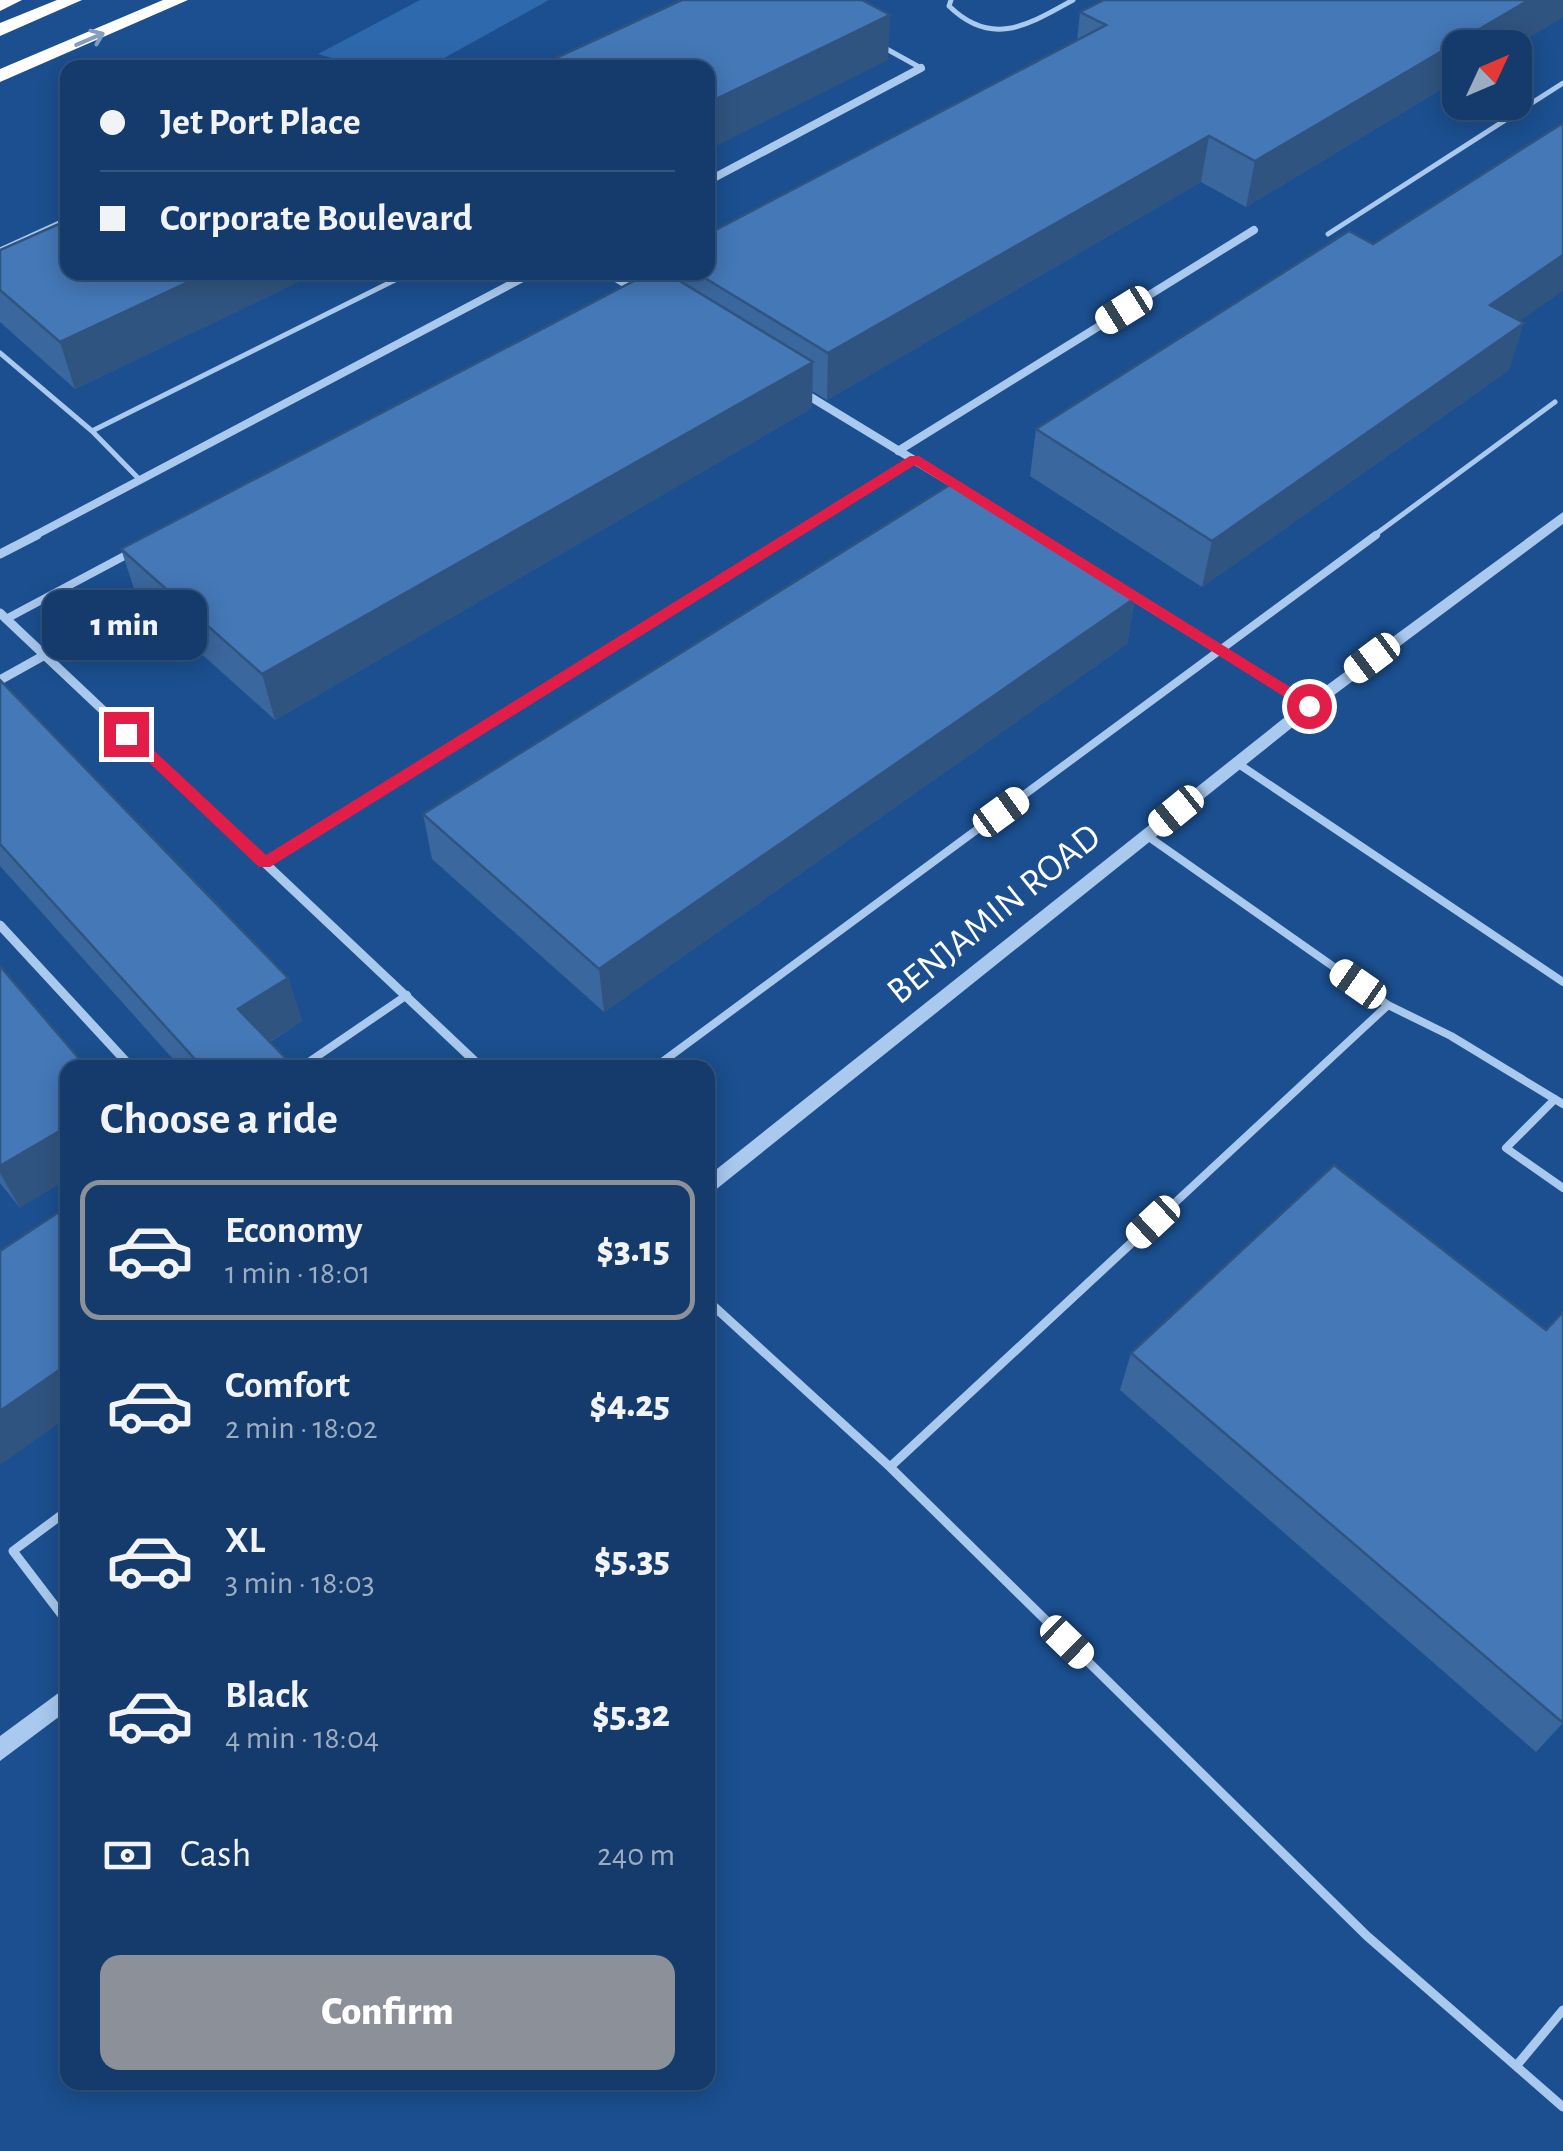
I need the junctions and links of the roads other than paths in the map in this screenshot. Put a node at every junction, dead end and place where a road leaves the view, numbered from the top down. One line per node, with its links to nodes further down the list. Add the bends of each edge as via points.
1 (12, 0): 6 (highway)
2 (73, 0): 7 (highway)
3 (179, 0): 10 (highway, one-way to 3)
4 (952, 0): 5 (lane, via 949,6 965,24 1005,31)
5 (1073, 0)
6 (0, 5)
7 (0, 30)
8 (874, 42): 9 (lane)
9 (922, 68): 12 (street)
10 (0, 76)
11 (1563, 83): 15 (lane)
12 (715, 177)
13 (60, 223): 16 (lane)
14 (1254, 230): 27 (street)
15 (1328, 234)
16 (0, 250)
17 (395, 280): 26 (lane)
18 (519, 280): 29 (street)
19 (619, 280): 20 (street)
20 (632, 288): 21 (lane); 22 (street)
21 (614, 297)
22 (648, 298)
23 (0, 353): 26 (lane)
24 (798, 390): 27 (street)
25 (1555, 402): 36 (lane)
26 (92, 431): 29 (lane)
27 (898, 452): 28 (street)
28 (915, 459): 30 (street); 42 (lane)
29 (140, 480): 33 (street)
30 (982, 502)
31 (1563, 516): 39 (street, BENJAMIN ROAD)
32 (145, 546): 35 (lane)
33 (0, 554)
34 (1084, 566): 36 (street)
35 (3, 616): 37 (street)
36 (1220, 650): 39 (street); 50 (lane)
37 (44, 656): 38 (street); 42 (street)
38 (0, 680)
39 (1309, 706): 40 (street, BENJAMIN ROAD)
40 (1237, 763): 41 (street, BENJAMIN ROAD); 44 (lane)
41 (1146, 835): 46 (lane); 52 (street, BENJAMIN ROAD)
42 (265, 863): 45 (street)
43 (0, 925): 47 (street)
44 (1563, 982)
45 (407, 995): 48 (lane); 49 (street)
46 (1388, 1005): 51 (lane); 55 (lane)
47 (125, 1060)
48 (312, 1060)
49 (474, 1060)
50 (665, 1060)
51 (1559, 1102): 53 (lane, via 1506,1148)
52 (715, 1180)
53 (1563, 1188)
54 (715, 1307): 55 (lane)
55 (890, 1467): 61 (lane, via 1367,1936)
56 (60, 1516): 57 (lane, via 13,1551)
57 (60, 1613)
58 (60, 1702): 59 (street)
59 (0, 1750)
60 (1563, 2010): 61 (lane)
61 (1516, 2065): 62 (lane)
62 (1563, 2107)

